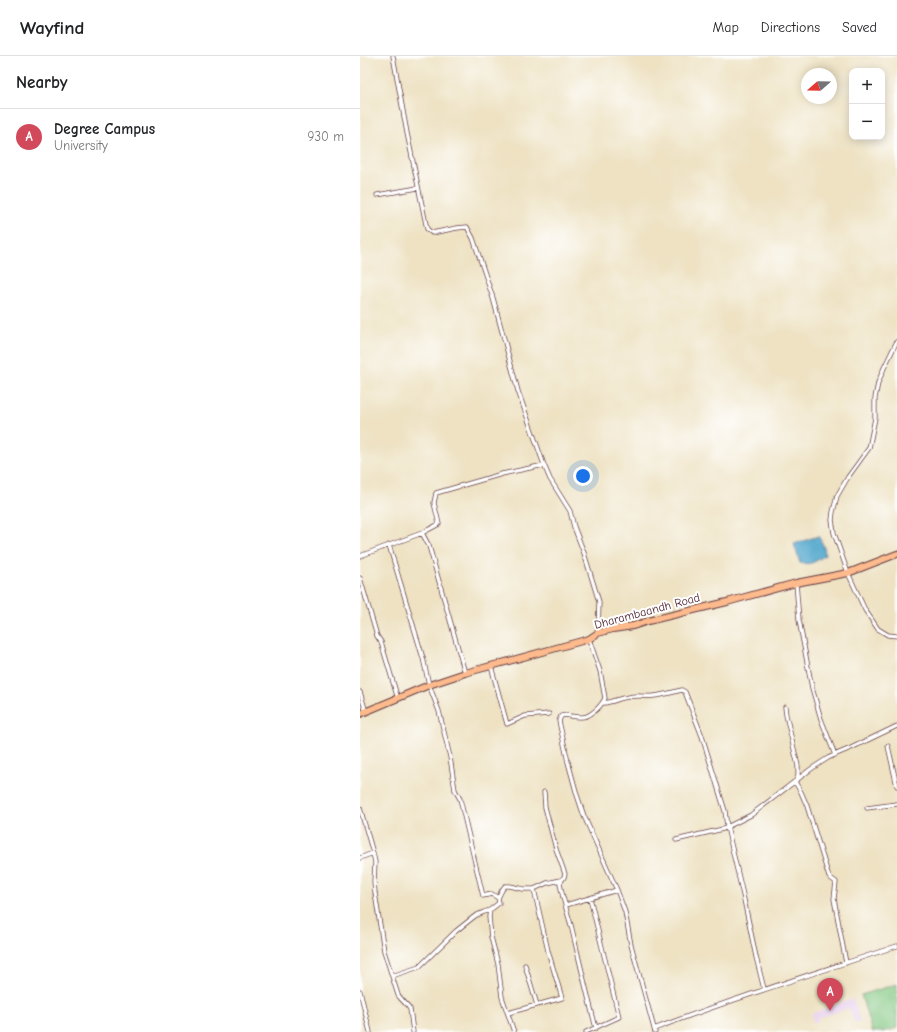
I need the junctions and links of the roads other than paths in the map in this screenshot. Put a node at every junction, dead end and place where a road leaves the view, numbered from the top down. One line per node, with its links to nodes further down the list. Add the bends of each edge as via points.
1 (393, 56): 2 (street)
2 (418, 188): 3 (street); 5 (street, via 427,229 432,233 467,227 473,238 493,298 518,391)
3 (377, 195)
4 (897, 341): 10 (street, via 878,383 869,448 837,496 833,512 834,533)
5 (544, 465): 6 (street, via 436,493 434,503 439,524); 13 (street, via 570,511 584,553 599,602)
6 (422, 533): 7 (street); 17 (street, via 429,546)
7 (389, 545): 9 (street); 18 (street)
8 (897, 554): 10 (main road, Dharambaandh Road)
9 (360, 556)
10 (848, 573): 12 (main road, Dharambaandh Road); 14 (street, via 865,610 878,629 888,635)
11 (360, 578): 20 (street)
12 (796, 583): 13 (main road, Dharambaandh Road); 27 (street, via 799,620 812,688)
13 (598, 633): 15 (main road, Dharambaandh Road)
14 (897, 636)
15 (589, 639): 16 (main road, Dharambaandh Road); 21 (street, via 600,671)
16 (491, 666): 17 (main road, Dharambaandh Road); 24 (street, via 507,724 525,716)
17 (465, 673): 18 (main road, Dharambaandh Road)
18 (429, 685): 20 (main road, Dharambaandh Road); 41 (street, via 439,711 455,790 460,799 482,896 492,894)
19 (360, 692): 23 (street)
20 (398, 699): 23 (main road, Dharambaandh Road)
21 (604, 702): 34 (street, via 627,697 660,696 682,690 685,692 704,743 725,811); 40 (street, via 591,715 581,718 564,715 559,721 584,816)
22 (785, 707): 28 (street, via 798,766)
23 (363, 713)
24 (549, 714)
25 (897, 726): 27 (street)
26 (888, 746): 29 (street)
27 (835, 754): 28 (street)
28 (795, 782): 34 (street, via 751,815); 46 (street, via 807,806 830,878 836,882 834,899)
29 (897, 786)
30 (544, 792): 38 (street, via 556,849 565,874)
31 (897, 804): 33 (street)
32 (360, 808): 36 (street)
33 (867, 808)
34 (727, 827): 35 (street); 49 (street)
35 (676, 840)
36 (373, 853): 37 (street); 48 (street, via 375,893 384,951)
37 (360, 858)
38 (561, 880): 39 (street); 43 (street)
39 (534, 888): 41 (street, via 505,886); 51 (street, via 562,998)
40 (617, 890): 42 (street); 54 (street)
41 (498, 898): 44 (street, via 499,903)
42 (590, 898): 43 (street); 53 (street, via 619,1017)
43 (566, 905): 53 (street)
44 (490, 910): 48 (street, via 475,916 456,931 419,967); 52 (street, via 490,937 498,964 502,997)
45 (897, 946): 46 (street)
46 (846, 963): 49 (street)
47 (525, 965): 51 (street)
48 (392, 976): 56 (street, via 398,995 410,1009)
49 (764, 989): 54 (street)
50 (360, 991): 55 (street)
51 (537, 1005): 52 (street)
52 (508, 1013): 57 (street)
53 (596, 1028): 58 (street)
54 (655, 1030)
55 (370, 1032)
56 (413, 1032)
57 (514, 1032)
58 (586, 1032)

